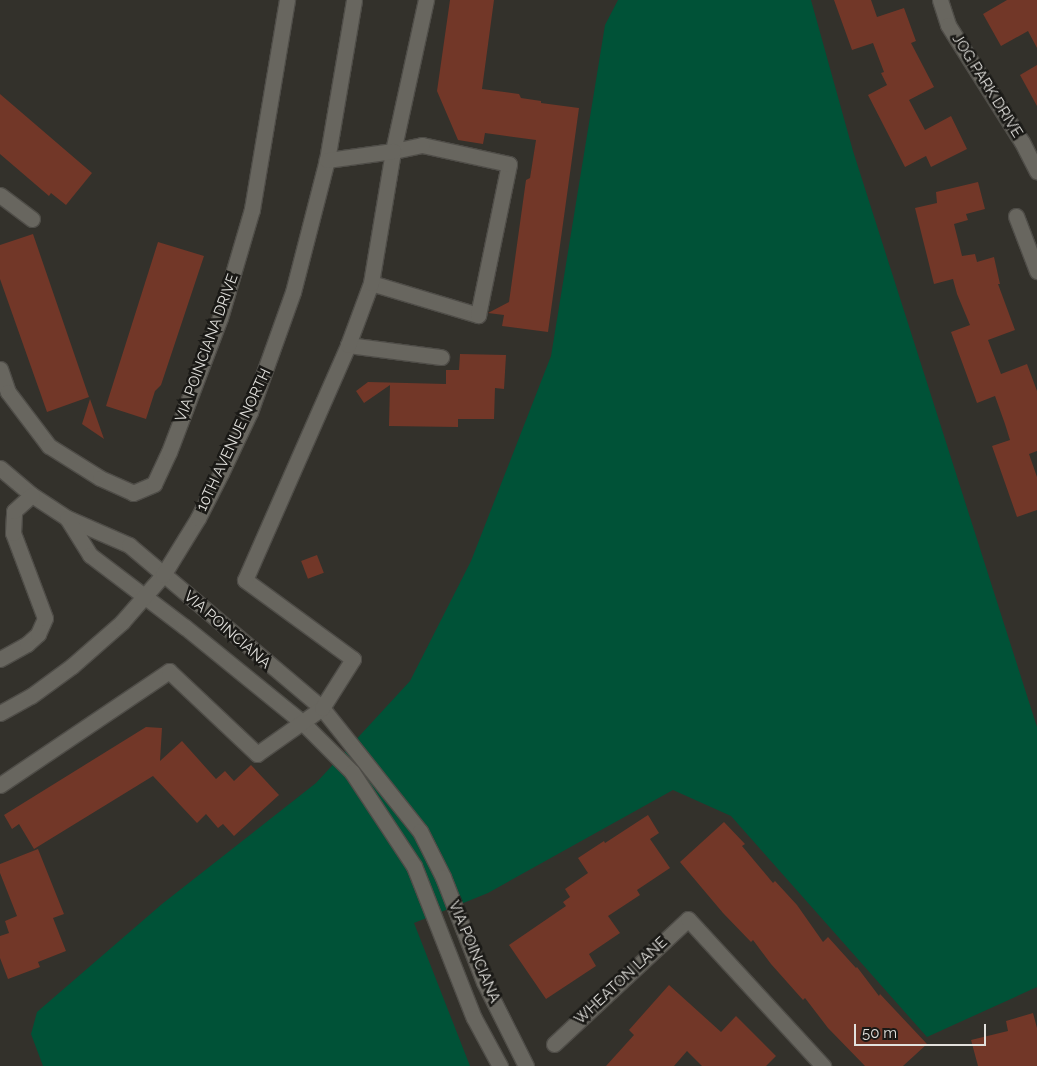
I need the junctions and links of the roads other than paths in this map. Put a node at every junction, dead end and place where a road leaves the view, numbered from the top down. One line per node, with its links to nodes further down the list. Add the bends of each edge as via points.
1 (286, 0): 16 (street, VIA POINCIANA DRIVE, via 252,209 220,318 154,484 133,493 100,478 49,446)
2 (354, 0): 6 (street, 10TH AVENUE NORTH)
3 (426, 0): 5 (street)
4 (940, 0): 7 (street, JOG PARK DRIVE, via 948,25)
5 (393, 151): 6 (street); 12 (street); 12 (street, via 422,145 509,164 478,314)
6 (327, 160): 20 (street, 10TH AVENUE NORTH, via 293,292 250,412 198,518)
7 (1037, 171)
8 (0, 195): 10 (street)
9 (1016, 216): 11 (street)
10 (32, 219)
11 (1037, 271)
12 (371, 283): 13 (street)
13 (348, 345): 14 (street); 23 (street, via 244,580 353,660)
14 (441, 357)
15 (0, 369): 16 (street, VIA POINCIANA DRIVE)
16 (4, 394)
17 (0, 468): 18 (street, VIA POINCIANA)
18 (32, 496): 19 (street, VIA POINCIANA); 22 (street, via 14,511 13,533 45,618 38,634)
19 (67, 518): 20 (street, VIA POINCIANA, via 130,545); 21 (street, VIA POINCIANA, via 90,555)
20 (163, 575): 21 (street, 10TH AVENUE NORTH); 23 (street, VIA POINCIANA)
21 (143, 597): 24 (street, 10TH AVENUE NORTH, via 122,622 72,666 31,696); 25 (street, VIA POINCIANA)
22 (0, 659)
23 (322, 708): 25 (street); 26 (street, VIA POINCIANA)
24 (0, 713)
25 (303, 723): 27 (street, VIA POINCIANA); 28 (street, via 256,754 169,671)
26 (370, 766): 27 (street); 32 (street, VIA POINCIANA, via 420,831 443,877 484,982)
27 (356, 780): 31 (street, VIA POINCIANA, via 414,866 474,1018)
28 (0, 785)
29 (554, 1044): 30 (street, WHEATON LANE, via 688,919)
30 (817, 1064)
31 (500, 1066)
32 (526, 1066)

